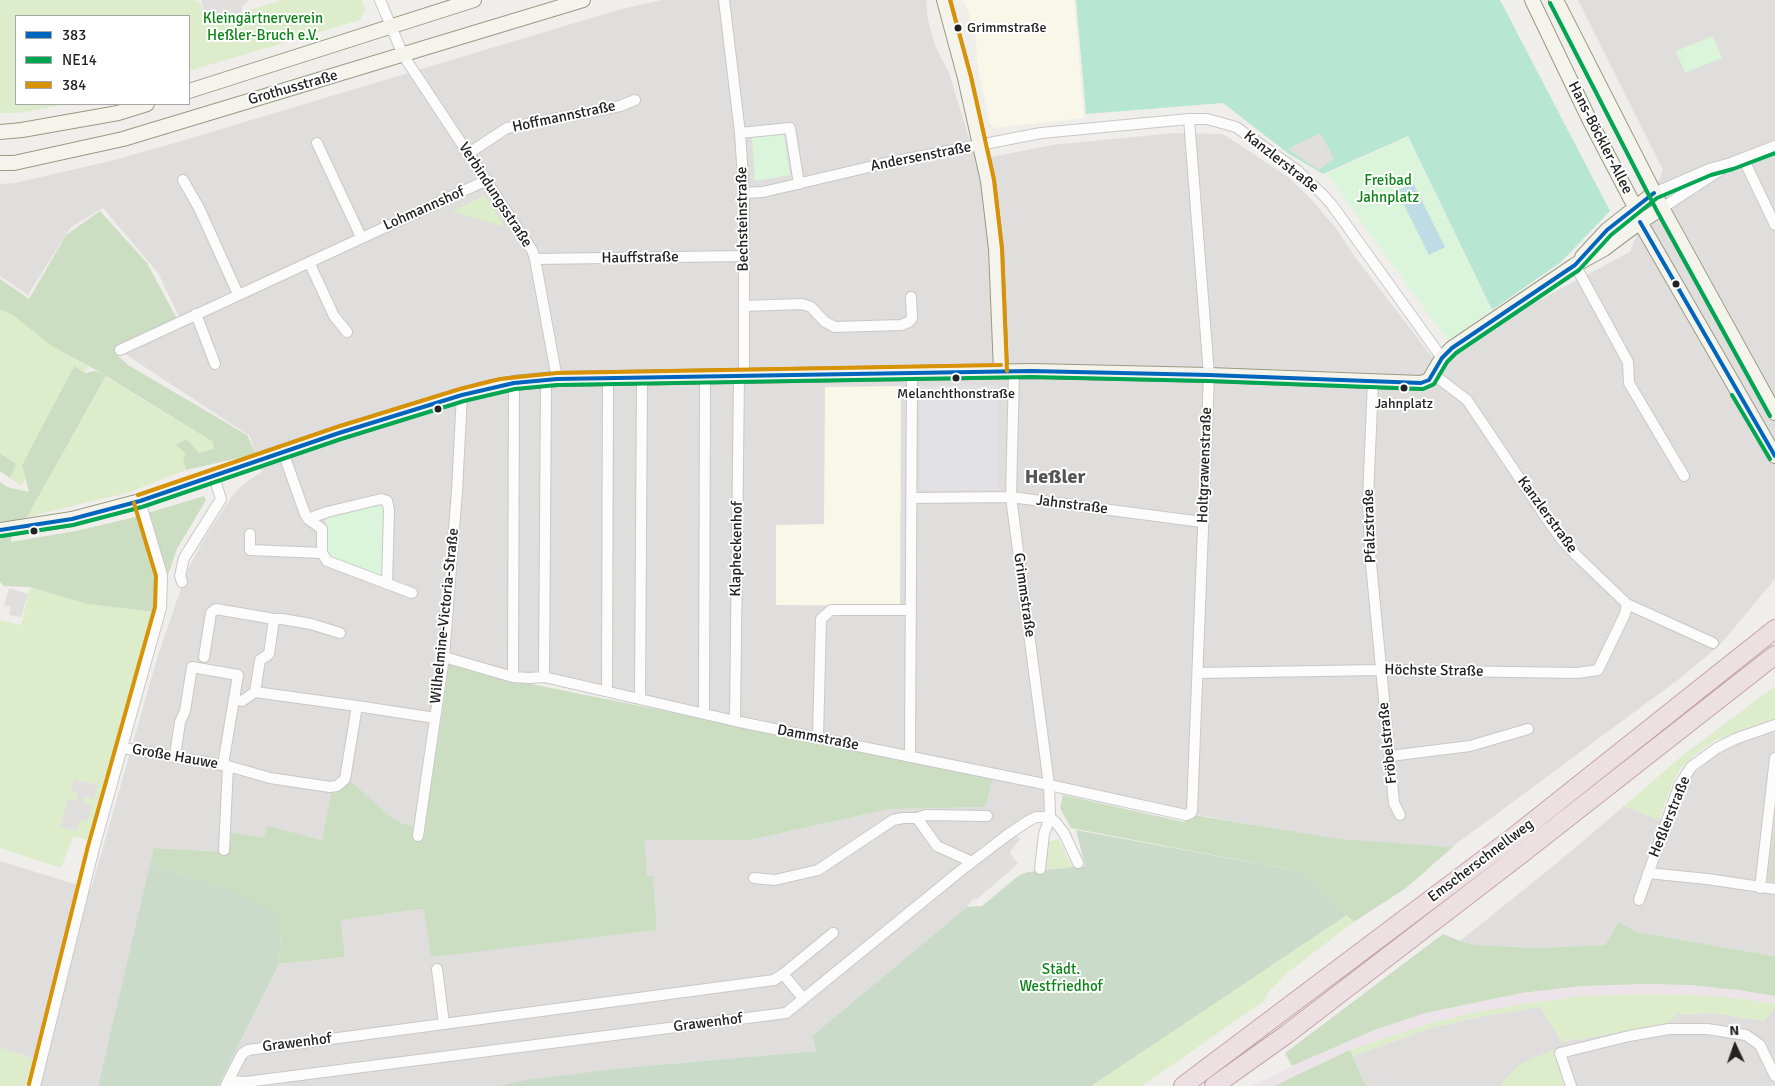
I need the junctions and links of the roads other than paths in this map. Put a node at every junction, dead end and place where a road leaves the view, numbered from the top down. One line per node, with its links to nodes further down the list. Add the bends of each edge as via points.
1 (380, 0): 8 (street, Verbindungsstraße)
2 (474, 0): 8 (street, Grothusstraße)
3 (583, 0): 9 (street, Grothusstraße)
4 (724, 0): 15 (street, Bechsteinstraße)
5 (944, 0): 17 (street, Grimmstraße, via 966,78)
6 (1532, 0): 28 (street, Hans-Böckler-Allee)
7 (1556, 0): 26 (street, Hans-Böckler-Allee)
8 (391, 27): 9 (street, Verbindungsstraße); 10 (street, Grothusstraße)
9 (403, 55): 19 (street, Verbindungsstraße); 22 (street, Grothusstraße, via 123,139)
10 (190, 90)
11 (635, 100): 19 (street, Hoffmannstraße, via 620,106 507,128)
12 (144, 105): 14 (street, via 118,113)
13 (1189, 119): 17 (street, Andersenstraße, via 1041,133); 43 (street, Kanzlerstraße, via 1208,119 1236,127 1298,171 1332,205); 48 (street, Holtgrawenstraße)
14 (0, 132)
15 (740, 133): 25 (street, via 790,128); 27 (street, Bechsteinstraße)
16 (317, 143): 32 (street)
17 (980, 145): 25 (street, Andersenstraße, via 886,162); 45 (street, Grimmstraße, via 988,181)
18 (1775, 146): 20 (street)
19 (469, 153): 24 (street, Verbindungsstraße)
20 (1742, 158): 21 (street); 31 (street)
21 (1731, 163): 26 (street); 29 (street)
22 (0, 164)
23 (183, 180): 37 (street)
24 (487, 180): 32 (street, Lohmannshof); 34 (street, Verbindungsstraße)
25 (799, 184): 27 (street, Andersenstraße)
26 (1654, 192): 28 (street); 29 (street, Hans-Böckler-Allee)
27 (744, 193): 33 (street, Bechsteinstraße)
28 (1635, 207): 30 (street, Hans-Böckler-Allee); 36 (street, via 1607,230)
29 (1662, 208): 30 (street); 57 (street, Hans-Böckler-Allee)
30 (1640, 222): 36 (street, via 1604,249); 59 (street, Hans-Böckler-Allee)
31 (1775, 225)
32 (360, 237): 35 (street, Lohmannshof)
33 (744, 256): 34 (street, Hauffstraße); 39 (street, Bechsteinstraße)
34 (535, 259): 53 (street, Verbindungsstraße)
35 (309, 262): 37 (street, Lohmannshof); 41 (street, via 334,316)
36 (1575, 264): 43 (street); 60 (street, via 1628,362 1630,383)
37 (238, 294): 40 (street, Lohmannshof)
38 (911, 297): 39 (street, via 912,318 901,325 835,327 802,304)
39 (744, 306): 49 (street, Bechsteinstraße)
40 (196, 314): 42 (street, Lohmannshof); 44 (street)
41 (347, 332)
42 (120, 350)
43 (1442, 358): 47 (street)
44 (216, 364)
45 (1007, 371): 46 (street); 48 (street); 62 (street, Grimmstraße)
46 (912, 373): 49 (street); 63 (street)
47 (1433, 374): 54 (street, via 1421,383); 73 (street, Kanzlerstraße, via 1467,400 1562,541)
48 (1209, 375): 54 (street); 66 (street, Holtgrawenstraße)
49 (742, 377): 52 (street); 93 (street, Klapheckenhof)
50 (608, 378): 51 (street); 53 (street); 86 (street)
51 (642, 378): 52 (street); 88 (street)
52 (705, 378): 91 (street)
53 (552, 380): 55 (street); 85 (street)
54 (1373, 381): 82 (street, Pfalzstraße, via 1368,498)
55 (514, 383): 56 (street); 84 (street)
56 (462, 395): 58 (street); 81 (street, Wilhelmine-Victoria-Straße)
57 (1775, 413)
58 (283, 452): 61 (street); 65 (street)
59 (1775, 456)
60 (1684, 476)
61 (214, 477): 64 (street); 70 (street, via 220,499 184,558)
62 (1011, 497): 63 (street, Jahnstraße); 66 (street, Jahnstraße); 103 (street, Grimmstraße)
63 (911, 498): 74 (street)
64 (140, 501): 67 (street, via 72,519); 97 (street, via 162,575 162,608)
65 (308, 519): 69 (street, via 322,529); 71 (street, via 363,503 387,501)
66 (1202, 522): 83 (street, Holtgrawenstraße)
67 (0, 530)
68 (250, 534): 69 (street, via 250,550)
69 (322, 553): 71 (street, via 327,561)
70 (182, 582)
71 (387, 584): 72 (street)
72 (412, 593)
73 (1627, 604): 78 (street, Kanzlerstraße); 82 (street, Höchste Straße, via 1598,670 1577,673)
74 (911, 610): 96 (street, via 830,610 821,619); 99 (street)
75 (274, 619): 77 (street, via 282,618); 80 (street, via 216,609 211,613); 87 (street, via 269,654 260,660)
76 (1775, 630): 127 (highway, Emscherschnellweg, via 1511,839)
77 (340, 633)
78 (1713, 643)
79 (1775, 655): 128 (highway, Emscherschnellweg, via 1497,873)
80 (204, 657)
81 (444, 657): 84 (street, Dammstraße); 92 (street, Wilhelmine-Victoria-Straße)
82 (1380, 670): 83 (street, Höchste Straße); 100 (street, Fröbelstraße)
83 (1198, 673): 104 (street, Holtgrawenstraße)
84 (512, 677): 85 (street, Dammstraße)
85 (544, 677): 86 (street, Dammstraße)
86 (607, 691): 88 (street, Dammstraße)
87 (255, 692): 89 (street, via 242,701); 90 (street)
88 (640, 698): 91 (street, Dammstraße)
89 (234, 700): 98 (street, via 238,674 192,667); 102 (street)
90 (356, 706): 92 (street); 102 (street, Große Hauwe, via 345,779 338,786 270,778)
91 (704, 714): 93 (street, Dammstraße)
92 (435, 718): 109 (street, Wilhelmine-Victoria-Straße)
93 (735, 721): 96 (street, Dammstraße)
94 (1775, 725): 114 (street, Heßlerstraße, via 1735,739 1691,767 1679,786)
95 (1528, 729): 100 (street, via 1470,746)
96 (818, 738): 99 (street, Dammstraße)
97 (123, 748): 98 (street, Große Hauwe); 126 (street, via 94,848)
98 (175, 756): 102 (street, Große Hauwe)
99 (910, 756): 103 (street, Dammstraße)
100 (1390, 756): 105 (street, Fröbelstraße, via 1394,803)
101 (1775, 758): 116 (street)
102 (225, 765): 110 (street, Große Hauwe)
103 (1049, 785): 104 (street, Dammstraße, via 1186,815); 107 (street, Grimmstraße)
104 (1192, 811)
105 (1400, 815)
106 (987, 816): 108 (street, via 926,815)
107 (1050, 817): 111 (street, Grawenhof, via 1036,817 1028,821); 112 (street, via 1064,833); 113 (street, Grimmstraße, via 1044,834)
108 (917, 818): 111 (street, via 937,846); 115 (street, via 893,820 818,870 775,880)
109 (418, 836)
110 (224, 850)
111 (972, 862): 122 (street, Grawenhof)
112 (1078, 863)
113 (1040, 868)
114 (1648, 872): 116 (street); 118 (street, Heßlerstraße)
115 (754, 878)
116 (1760, 888): 117 (street)
117 (1775, 889)
118 (1639, 900)
119 (833, 933): 121 (street, Grawenhof)
120 (437, 968): 123 (street)
121 (783, 974): 122 (street); 123 (street, Grawenhof, via 774,980)
122 (803, 998): 125 (street, Grawenhof, via 786,1012)
123 (444, 1024): 125 (street, Grawenhof, via 248,1050 242,1054)
124 (1775, 1076): 129 (street, via 1760,1045 1746,1035 1669,1029 1560,1053)
125 (227, 1083)
126 (35, 1086)
127 (1182, 1086)
128 (1214, 1086)
129 (1571, 1086)

